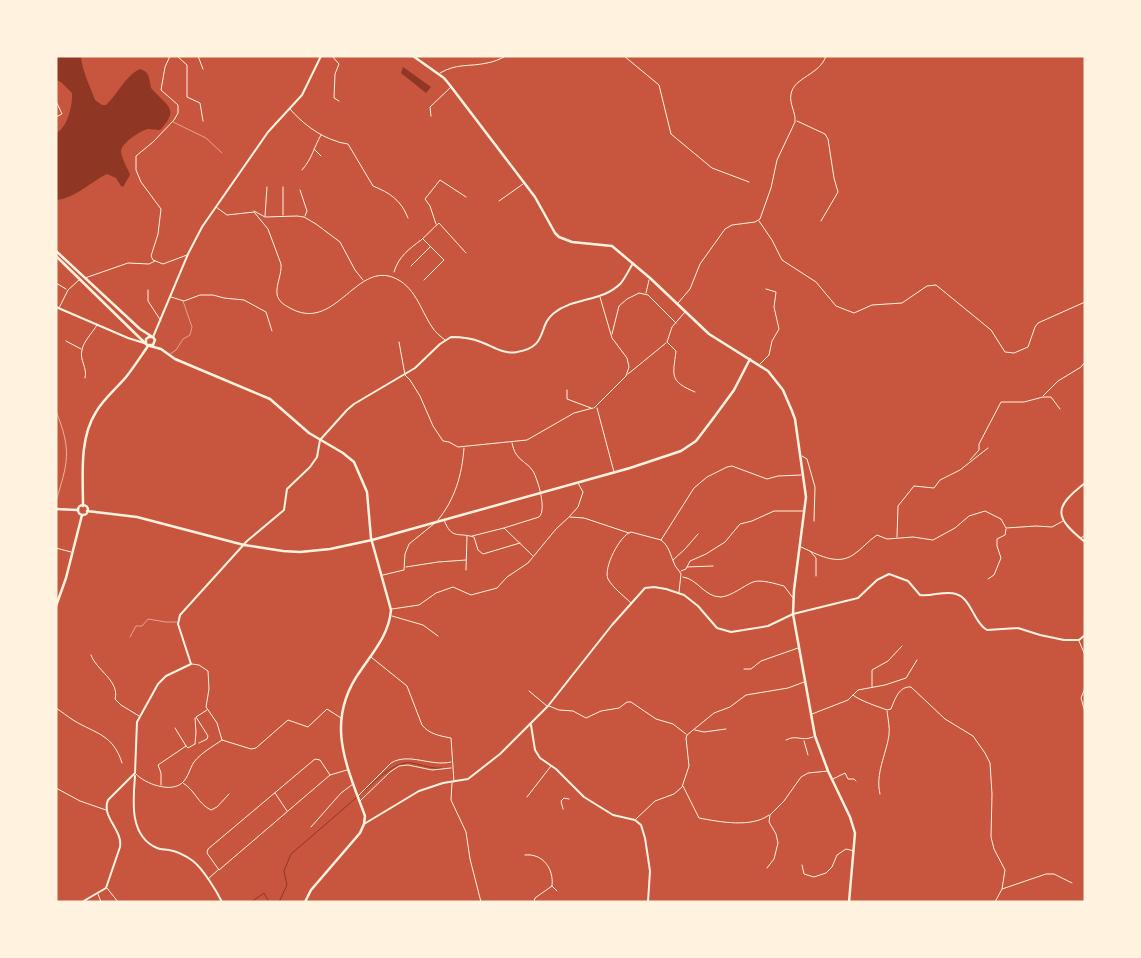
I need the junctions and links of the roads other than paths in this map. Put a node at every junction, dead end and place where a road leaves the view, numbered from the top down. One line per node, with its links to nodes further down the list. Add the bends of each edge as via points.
1 (170, 56): 20 (street, via 161,90 178,105)
2 (177, 56): 18 (street, via 187,65 187,97 200,103)
3 (198, 56): 10 (street)
4 (321, 56): 15 (street, via 305,90)
5 (332, 56): 14 (street, via 338,64 334,98)
6 (413, 56): 11 (main road)
7 (506, 56): 11 (street, via 486,64 450,68)
8 (624, 56): 26 (street, via 660,85 671,134 712,168)
9 (826, 56): 19 (street, via 823,64 792,90 791,103)
10 (203, 69)
11 (439, 74): 12 (main road)
12 (451, 87): 16 (street, via 430,107); 27 (main road)
13 (56, 101): 17 (street, via 62,114)
14 (339, 101)
15 (290, 109): 21 (street, via 302,122); 33 (street, via 268,132)
16 (431, 116)
17 (56, 117)
18 (203, 120)
19 (796, 120): 39 (street, via 777,160); 40 (street, via 825,134 828,139 838,192)
20 (173, 121): 23 (lane, via 206,138); 48 (street, via 138,154 135,162 141,182 161,209 151,256)
21 (321, 134): 22 (street); 38 (street, via 348,144 373,186 396,198)
22 (314, 148): 24 (street); 25 (street, via 312,158)
23 (222, 153)
24 (321, 156)
25 (302, 170)
26 (749, 182)
27 (524, 183): 32 (street); 49 (main road, via 559,237 572,242 612,246)
28 (267, 187): 36 (street)
29 (283, 187): 35 (street)
30 (300, 190): 37 (street, via 307,211)
31 (466, 197): 41 (street, via 440,180 425,199)
32 (499, 201)
33 (216, 207): 34 (street, via 227,215); 46 (street)
34 (252, 211): 36 (street); 55 (street, via 265,224 281,262 277,291 283,304 302,313 316,312 341,300)
35 (283, 216): 36 (street); 37 (street)
36 (265, 217)
37 (304, 217): 55 (street, via 338,240)
38 (408, 218)
39 (759, 221): 65 (street, via 782,260 816,282 837,307 855,313 872,305 900,304 927,286 936,284 990,328 1007,353 1028,347 1038,323); 66 (street, via 725,229 700,264 690,288)
40 (821, 221)
41 (436, 225): 42 (street); 45 (street, via 439,223)
42 (423, 238): 43 (street); 51 (street, via 403,254)
43 (431, 247): 50 (street); 56 (street, via 444,260)
44 (56, 251): 52 (main road)
45 (466, 253)
46 (188, 254): 48 (street, via 163,264); 62 (street)
47 (56, 256): 54 (main road)
48 (155, 261): 52 (street, via 149,264 128,262)
49 (633, 263): 53 (main road); 63 (street, via 619,284)
50 (411, 266)
51 (394, 272)
52 (85, 278): 74 (main road)
53 (650, 278): 61 (street); 66 (main road)
54 (80, 279): 59 (street); 79 (main road)
55 (363, 280): 75 (street, via 385,275 401,281 417,298 431,326)
56 (424, 280)
57 (56, 283): 59 (street)
58 (766, 289): 85 (street, via 776,292 774,307 779,328 770,355)
59 (68, 290): 67 (street)
60 (148, 290): 69 (street, via 148,301)
61 (645, 293): 70 (street); 73 (street, via 622,303)
62 (171, 297): 64 (street); 69 (street)
63 (600, 297): 73 (street); 75 (street, via 576,302 555,312 541,339 521,352 507,352 469,338)
64 (183, 301): 72 (street, via 202,294 244,300 266,312); 82 (lane, via 192,331)
65 (1085, 302)
66 (678, 304): 68 (main road)
67 (57, 307): 71 (street)
68 (685, 312): 70 (street); 83 (main road, via 717,340)
69 (161, 321): 74 (street)
70 (676, 323): 78 (street)
71 (98, 324): 79 (street); 80 (street)
72 (272, 331)
73 (611, 336): 87 (street, via 628,360)
74 (153, 338): 79 (main road, via 147,338); 79 (main road, via 154,345); 81 (main road)
75 (445, 340): 86 (street)
76 (66, 341): 80 (street)
77 (399, 342): 86 (street)
78 (667, 342): 87 (street); 90 (street, via 676,351 673,374 681,386)
79 (148, 345): 81 (main road); 106 (main road, via 125,378 107,396 89,426 82,467)
80 (82, 349): 88 (street)
81 (161, 350): 82 (main road)
82 (169, 355): 95 (main road, via 270,399)
83 (750, 360): 85 (main road); 101 (main road, via 734,390 696,441 681,451)
84 (1085, 362): 91 (street)
85 (760, 365): 99 (main road, via 778,383 792,411)
86 (405, 375): 95 (street, via 354,404); 97 (street, via 420,396 443,441)
87 (626, 376): 92 (street)
88 (85, 378)
89 (567, 390): 93 (street, via 567,399)
90 (695, 392)
91 (1042, 397): 94 (street, via 1051,397); 100 (street, via 1024,402 1001,402 979,450)
92 (597, 407): 93 (street); 101 (street)
93 (593, 408): 96 (street, via 574,413 527,440)
94 (1060, 409)
95 (320, 440): 126 (main road, via 348,457 361,474 368,492); 130 (street, via 317,457 287,489 284,510)
96 (511, 442): 97 (street); 105 (street, via 517,456 534,473)
97 (464, 447): 114 (street, via 460,480 445,512)
98 (988, 448): 124 (street, via 965,467 940,480 935,488 914,486 898,506)
99 (800, 456): 102 (main road); 115 (street, via 806,459 815,484)
100 (970, 460)
101 (614, 472): 103 (main road)
102 (802, 475): 110 (main road, via 806,493); 127 (street, via 767,480 727,467 697,485)
103 (577, 482): 105 (main road); 112 (street, via 583,492 578,507)
104 (1085, 483): 116 (street, via 1063,503 1060,514)
105 (540, 492): 113 (main road); 117 (street, via 543,510 540,516)
106 (83, 506): 108 (main road); 109 (main road)
107 (56, 509): 108 (main road)
108 (78, 510): 111 (main road)
109 (87, 511): 111 (main road); 130 (main road, via 137,517)
110 (804, 512): 131 (main road); 140 (street, via 774,511 740,524 726,542 690,560)
111 (82, 515): 134 (main road)
112 (569, 517): 119 (street, via 584,518); 135 (street)
113 (444, 519): 114 (main road); 122 (street, via 452,534)
114 (437, 521): 126 (main road); 139 (street, via 409,544 404,554)
115 (814, 521)
116 (1063, 521): 118 (street, via 1052,527); 125 (street)
117 (504, 528): 123 (street); 129 (street)
118 (1006, 528): 124 (street, via 1001,519 985,511 969,516 934,540); 146 (street, via 1006,534 997,539 1001,558 994,575)
119 (628, 533): 127 (street); 149 (street, via 610,559 608,578)
120 (698, 534): 137 (street)
121 (1085, 535): 125 (street)
122 (467, 536): 123 (street); 136 (street)
123 (471, 536): 129 (street, via 483,554)
124 (897, 538): 133 (street, via 877,535 852,556 835,560)
125 (1080, 539): 128 (street)
126 (372, 540): 130 (main road, via 300,552); 143 (main road)
127 (660, 540): 137 (street, via 669,548)
128 (1085, 542)
129 (520, 543): 135 (street)
130 (244, 545): 154 (street)
131 (800, 547): 133 (street); 148 (main road)
132 (56, 548): 134 (street)
133 (810, 551): 144 (street, via 816,558)
134 (72, 552): 150 (main road)
135 (533, 556): 151 (street, via 498,588 471,595 453,588 436,593 419,604)
136 (466, 560): 139 (street); 141 (street)
137 (673, 561): 142 (street)
138 (713, 566): 140 (street)
139 (405, 567): 143 (street, via 402,572)
140 (687, 567): 142 (street)
141 (466, 570)
142 (680, 572): 145 (street)
143 (382, 576): 151 (main road)
144 (816, 576)
145 (681, 577): 147 (street); 148 (street, via 691,579 703,590 718,596 725,596 757,581 785,587)
146 (988, 579)
147 (679, 592): 149 (street, via 650,587 643,589); 152 (street, via 698,606 717,628 727,632 768,626)
148 (793, 599): 152 (main road)
149 (631, 602): 172 (street)
150 (56, 606)
151 (391, 610): 153 (main road)
152 (793, 614): 158 (street, via 858,598 880,577 889,574 908,581 920,595 959,595 987,630 1018,628 1064,640); 160 (main road)
153 (391, 616): 157 (street, via 423,626); 163 (main road, via 383,640)
154 (178, 621): 156 (lane, via 148,619 142,626 136,626); 165 (street)
155 (1085, 635): 158 (street)
156 (130, 636)
157 (438, 636)
158 (1079, 640): 162 (street)
159 (902, 646): 168 (street, via 888,662 872,670)
160 (799, 648): 166 (street); 167 (main road)
161 (91, 655): 178 (street, via 96,666 112,683 115,699)
162 (1085, 655)
163 (370, 657): 180 (main road, via 352,682); 193 (street, via 407,686 425,729 436,736 451,738)
164 (917, 660): 168 (street, via 906,678)
165 (191, 664): 174 (street, via 208,671); 178 (street, via 166,676 158,684)
166 (744, 669)
167 (805, 682): 177 (main road); 183 (street, via 746,695)
168 (872, 687): 171 (street, via 858,690)
169 (1085, 688): 176 (street, via 1081,698)
170 (529, 691): 172 (street)
171 (853, 695): 175 (street); 177 (street)
172 (548, 706): 181 (street); 185 (street, via 573,711 586,718 632,702)
173 (56, 708): 194 (street, via 109,740 118,751)
174 (207, 709): 179 (street); 187 (street, via 217,723)
175 (887, 710): 211 (street, via 889,731 880,772); 232 (street, via 891,709 900,692 912,687 945,719 974,736 985,753 990,763 991,837 1004,870)
176 (1085, 712)
177 (811, 714): 186 (main road)
178 (140, 716): 199 (street, via 136,732)
179 (196, 717): 190 (street, via 208,736); 191 (street, via 195,745)
180 (340, 718): 187 (street, via 327,709 308,727 288,720 251,749); 197 (main road)
181 (531, 725): 195 (street, via 536,752); 203 (street, via 472,776)
182 (175, 728): 191 (street)
183 (694, 729): 184 (street, via 704,732); 185 (street)
184 (726, 729)
185 (687, 735): 207 (street, via 685,743 689,766)
186 (815, 736): 189 (street); 198 (main road)
187 (222, 740): 204 (street, via 196,760)
188 (786, 740): 189 (street, via 793,737)
189 (804, 740): 192 (street)
190 (199, 743)
191 (186, 746): 206 (street, via 158,765)
192 (808, 755)
193 (452, 762): 196 (street); 212 (street, via 439,764 397,759)
194 (122, 764)
195 (552, 765): 213 (street); 220 (street, via 584,797 613,815)
196 (452, 768): 203 (street); 215 (street, via 432,770 399,766)
197 (348, 770): 200 (street); 205 (main road)
198 (828, 771): 201 (main road); 219 (street, via 801,777)
199 (135, 774): 206 (street, via 146,783); 217 (street, via 108,800); 228 (street, via 133,803 136,824 142,835 151,845 192,860)
200 (330, 775): 209 (street, via 320,760 315,760); 218 (street)
201 (832, 779): 202 (street, via 845,773); 223 (main road, via 854,828)
202 (856, 781)
203 (453, 782): 221 (street, via 419,791); 240 (street, via 450,798 466,832)
204 (182, 783): 206 (street); 210 (street, via 211,810)
205 (353, 783): 212 (main road); 222 (street)
206 (162, 786)
207 (683, 786): 219 (street, via 699,818 754,822); 220 (street, via 674,794 652,803)
208 (56, 788): 217 (street)
209 (275, 793): 218 (street); 227 (street, via 208,849 206,854)
210 (229, 794)
211 (880, 794)
212 (358, 796): 215 (main road)
213 (527, 797)
214 (569, 799): 216 (street, via 564,798 561,802)
215 (359, 801): 221 (main road, via 365,816)
216 (563, 809)
217 (106, 810): 231 (street, via 120,840)
218 (287, 811): 227 (street)
219 (770, 815): 226 (street, via 769,822 778,843 774,859)
220 (635, 820): 242 (street, via 641,824 645,838 650,871)
221 (364, 824): 239 (main road)
222 (311, 827)
223 (854, 852): 225 (street, via 846,850 838,855 832,867 817,876 804,874); 243 (main road)
224 (526, 856): 230 (street, via 533,854 546,863 553,878)
225 (802, 865)
226 (767, 868)
227 (218, 870): 228 (street)
228 (208, 879): 238 (street)
229 (1072, 883): 232 (street, via 1060,876 1046,874)
230 (552, 886): 233 (street); 241 (street)
231 (106, 888): 234 (street); 237 (street)
232 (1002, 889): 244 (street)
233 (557, 891)
234 (98, 893): 235 (street); 236 (street)
235 (82, 902)
236 (101, 902)
237 (118, 902)
238 (222, 902)
239 (305, 902)
240 (481, 902)
241 (534, 902)
242 (648, 902)
243 (849, 902)
244 (995, 902)

